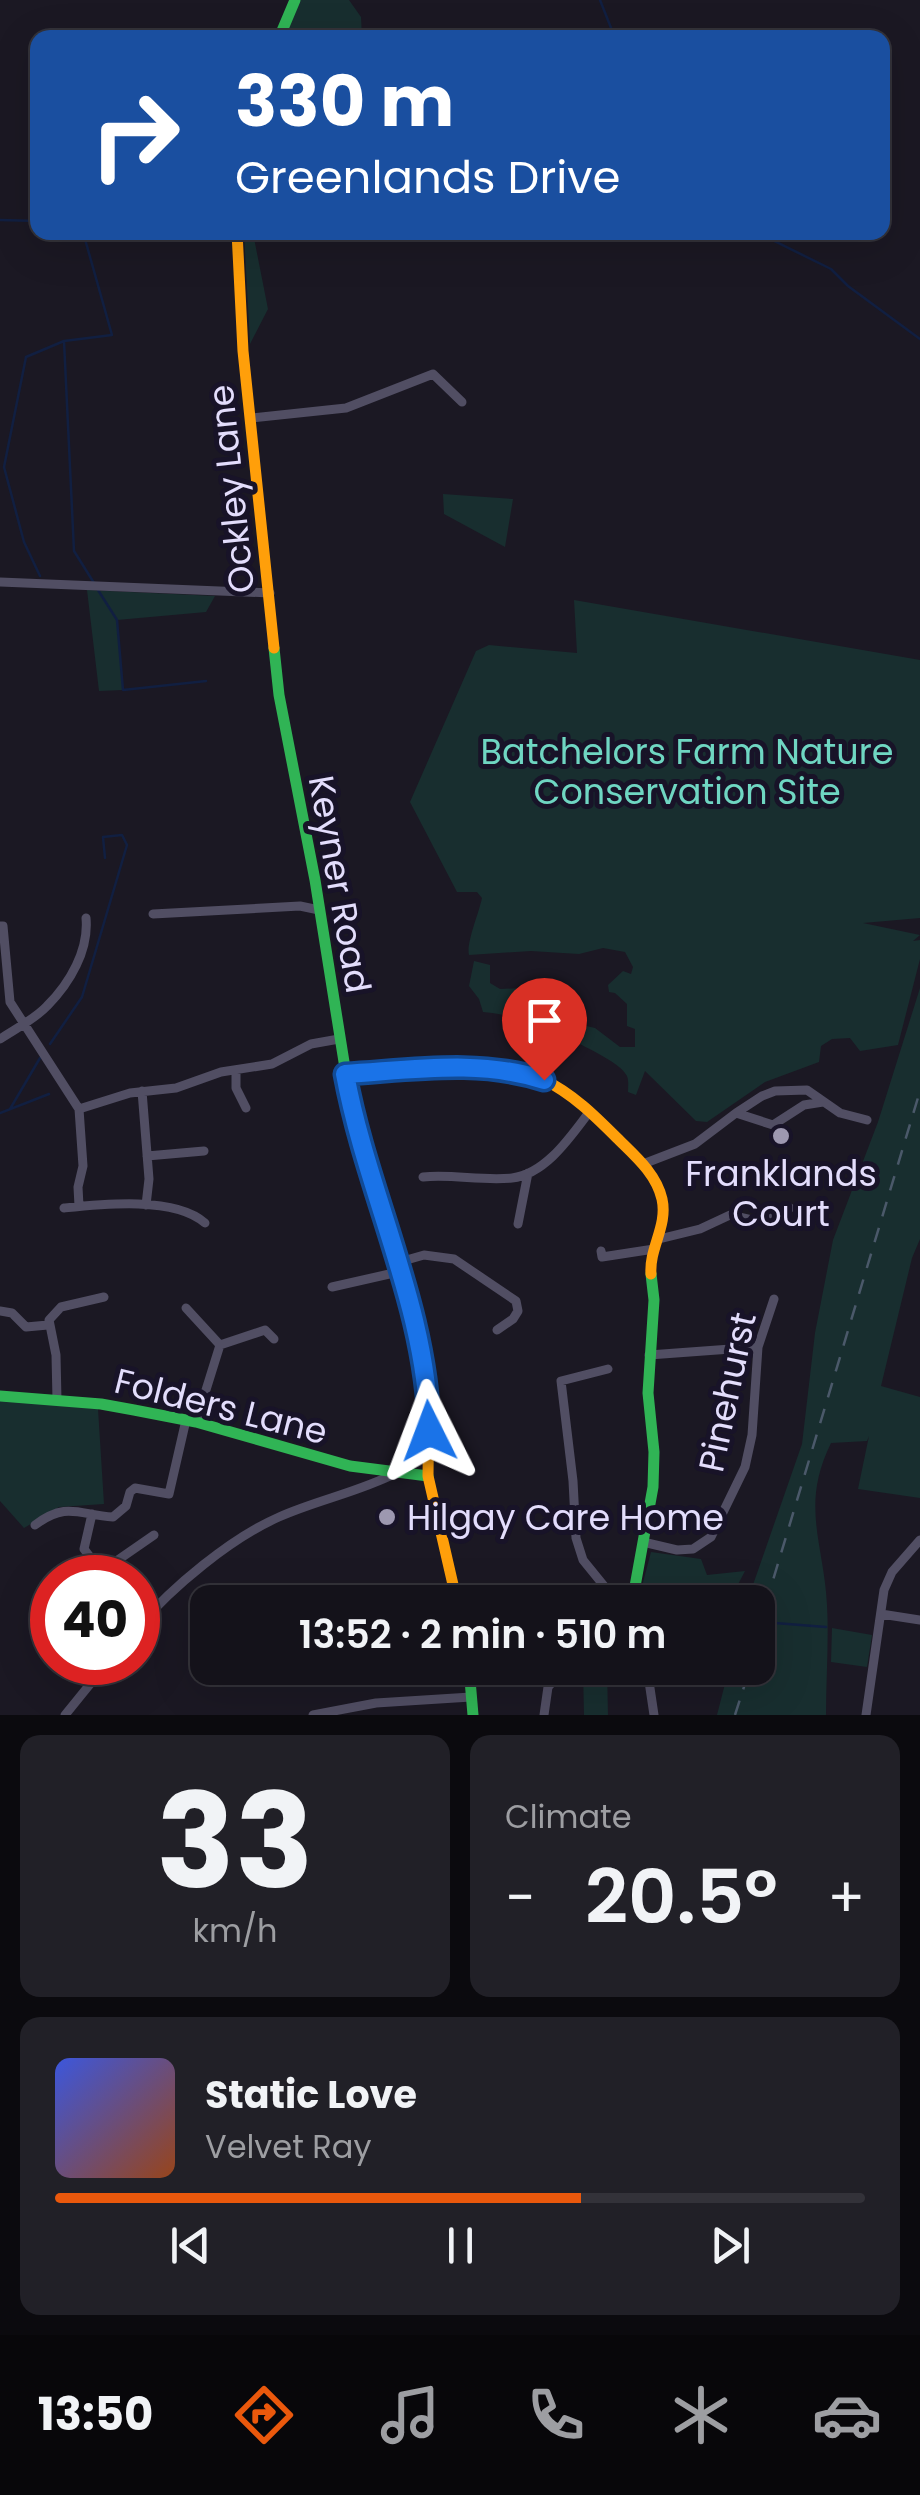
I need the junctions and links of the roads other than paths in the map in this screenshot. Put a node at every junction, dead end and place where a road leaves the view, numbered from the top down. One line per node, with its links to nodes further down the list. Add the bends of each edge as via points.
1 (295, 0): 2 (street)
2 (282, 30)
3 (237, 240): 5 (street, Ockley Lane)
4 (462, 402): 5 (street, via 433,374 346,408)
5 (250, 418): 7 (street, Ockley Lane)
6 (0, 582): 7 (street)
7 (270, 593): 8 (street, Ockley Lane)
8 (287, 739): 9 (street, Keyner Road)
9 (316, 894): 10 (street); 11 (street, Keyner Road)
10 (300, 906): 11 (street); 12 (street)
11 (319, 910): 17 (street, Keyner Road)
12 (153, 914)
13 (86, 918): 15 (street, via 84,950 47,1006)
14 (0, 926): 15 (street, via 8,992)
15 (24, 1023): 16 (street); 25 (street)
16 (0, 1038)
17 (339, 1039): 18 (street); 19 (street, Keyner Road)
18 (236, 1070): 20 (street); 24 (street)
19 (345, 1074): 26 (street, via 500,1068 544,1080); 42 (street, Keyner Road)
20 (142, 1091): 25 (street); 30 (street)
21 (790, 1092): 22 (street, via 808,1090); 23 (street); 27 (street, via 762,1096)
22 (823, 1102): 23 (street); 28 (street)
23 (808, 1105): 27 (street, via 773,1124)
24 (246, 1108)
25 (79, 1109): 35 (street)
26 (590, 1111): 31 (street); 32 (street)
27 (736, 1114): 31 (street, via 695,1144)
28 (867, 1120)
29 (204, 1151): 30 (street)
30 (147, 1156): 34 (street)
31 (643, 1164): 40 (street, via 663,1204)
32 (528, 1174): 33 (street); 39 (street)
33 (423, 1177)
34 (146, 1204): 35 (street); 38 (street)
35 (79, 1206): 36 (street)
36 (64, 1208)
37 (790, 1208): 40 (street, via 752,1220 730,1215)
38 (204, 1223)
39 (518, 1224)
40 (657, 1244): 41 (street, via 602,1257); 55 (street, via 650,1261)
41 (601, 1251)
42 (397, 1267): 43 (street); 51 (street, via 437,1254 454,1259 516,1301 513,1319); 61 (street, Keyner Road, via 427,1385)
43 (332, 1287)
44 (104, 1297): 49 (street, via 61,1308)
45 (774, 1299): 54 (street, Pinehurst)
46 (186, 1308): 53 (street)
47 (0, 1311): 49 (street, via 26,1327)
48 (268, 1317): 50 (street)
49 (48, 1325): 58 (street)
50 (265, 1330): 52 (street); 53 (street)
51 (496, 1330)
52 (274, 1339)
53 (220, 1345): 59 (street)
54 (758, 1347): 55 (street); 66 (street, Pinehurst, via 745,1467 711,1537 693,1550)
55 (649, 1354): 66 (street, via 652,1487)
56 (608, 1369): 70 (street, via 555,1381 576,1538 583,1560)
57 (0, 1396): 58 (street, Folders Lane)
58 (57, 1400): 59 (street, Folders Lane)
59 (191, 1422): 60 (street, Folders Lane, via 350,1466); 62 (street, via 169,1494 135,1488 113,1517)
60 (396, 1472): 61 (street, Folders Lane); 72 (street, via 268,1522 219,1554)
61 (428, 1476): 69 (street, Keyner Road)
62 (92, 1514): 63 (street, via 55,1512); 67 (street, via 84,1549)
63 (35, 1525)
64 (154, 1535): 68 (street)
65 (920, 1540): 73 (street, via 892,1572)
66 (643, 1542): 71 (street)
67 (89, 1555)
68 (128, 1555)
69 (453, 1585)
70 (603, 1585)
71 (637, 1585)
72 (160, 1607)
73 (881, 1614): 74 (street); 85 (street)
74 (920, 1620)
75 (89, 1685): 80 (street)
76 (471, 1685): 79 (street)
77 (550, 1685): 83 (street)
78 (650, 1685): 84 (street)
79 (472, 1697): 81 (street); 82 (street)
80 (64, 1715)
81 (314, 1715)
82 (472, 1715)
83 (544, 1715)
84 (654, 1715)
85 (868, 1715)

